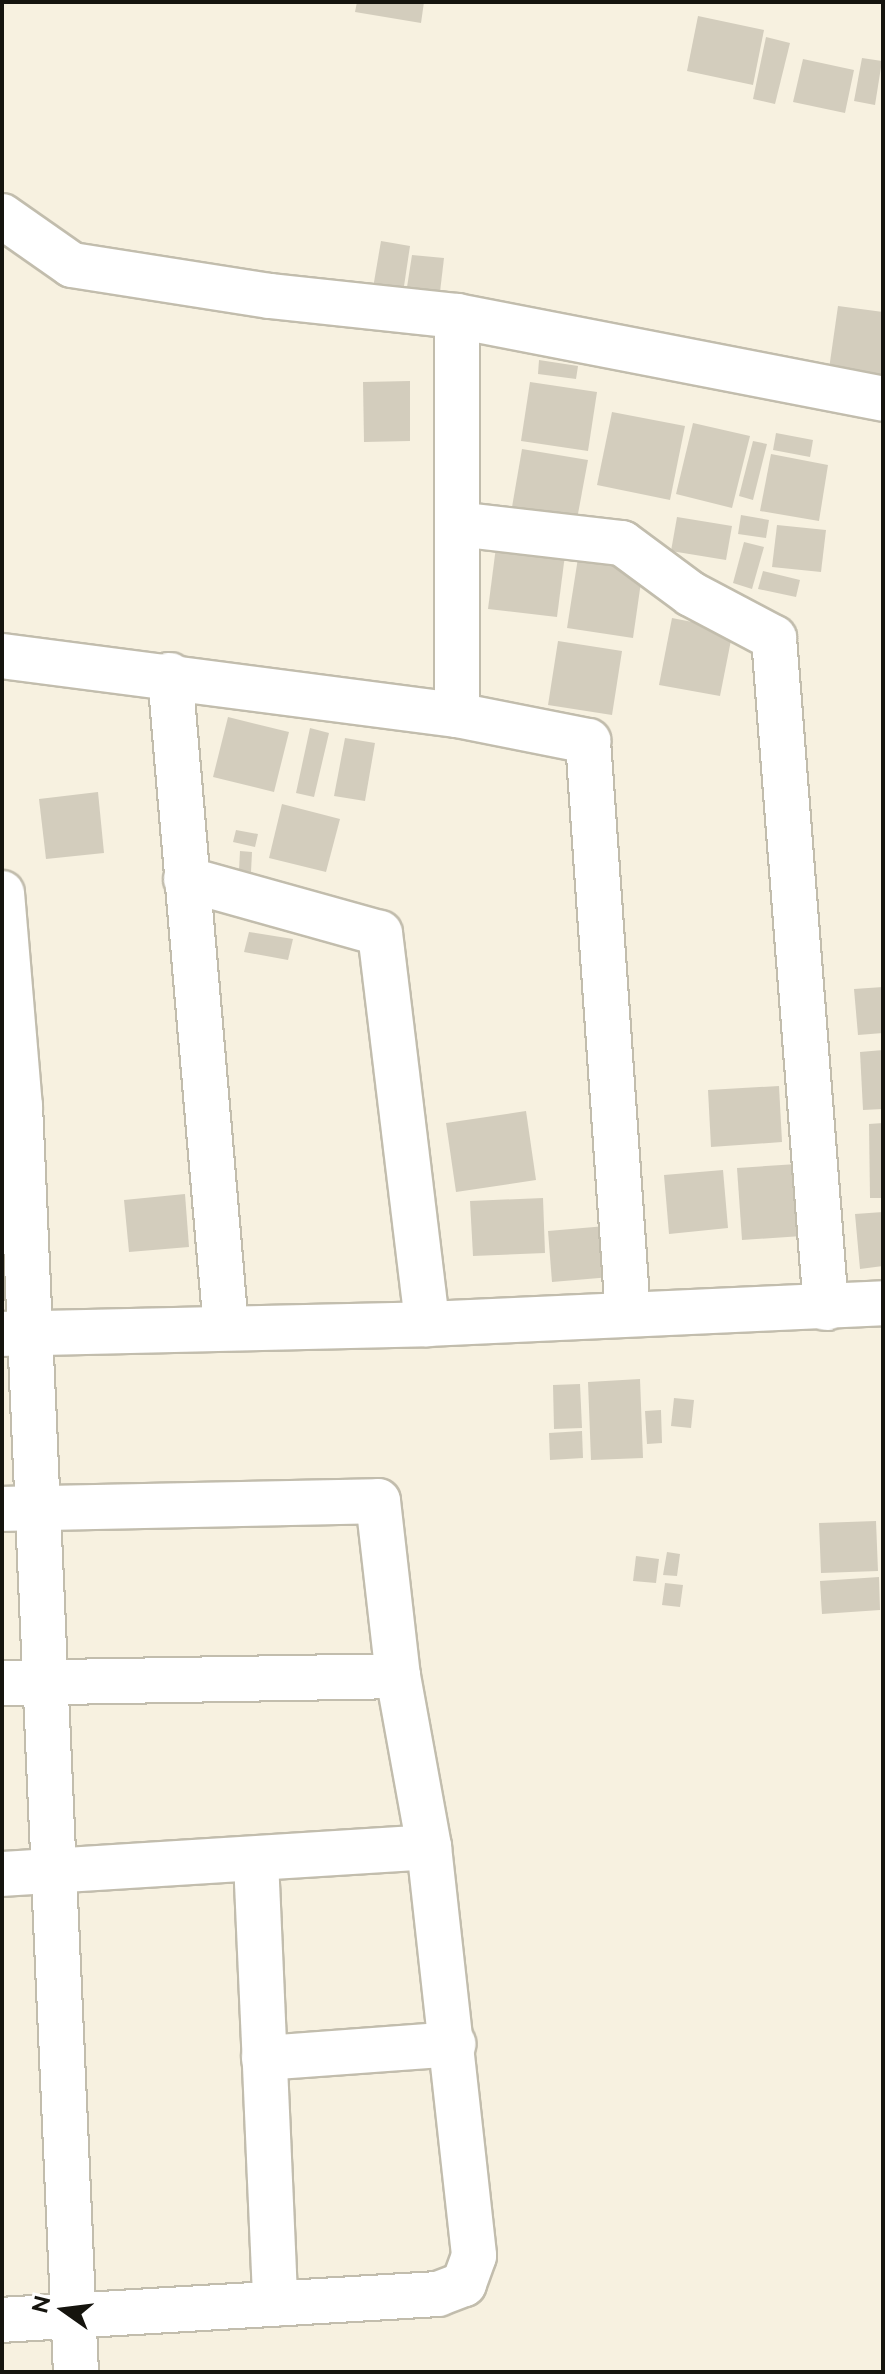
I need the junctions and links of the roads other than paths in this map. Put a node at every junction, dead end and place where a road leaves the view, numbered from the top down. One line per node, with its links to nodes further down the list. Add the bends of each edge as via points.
1 (2, 216): 2 (street, via 72,265 270,296)
2 (457, 316): 3 (street); 4 (street)
3 (883, 399)
4 (457, 524): 7 (street); 12 (street, via 622,543 691,594 774,638)
5 (2, 656): 6 (street)
6 (170, 675): 7 (street); 8 (street)
7 (457, 715): 13 (street, via 588,741)
8 (186, 879): 14 (street, via 380,933); 15 (street)
9 (2, 893): 10 (street)
10 (11, 1106): 16 (street)
11 (883, 1303): 12 (street)
12 (826, 1308): 13 (street)
13 (628, 1314): 14 (street)
14 (427, 1324): 15 (street)
15 (226, 1328): 16 (street)
16 (16, 1334): 17 (street)
17 (18, 1509): 18 (street, via 378,1501); 19 (street)
18 (398, 1676): 19 (street); 20 (street)
19 (22, 1681): 23 (street)
20 (429, 1847): 21 (street); 24 (street)
21 (256, 1860): 23 (street); 25 (street)
22 (2, 1874): 23 (street)
23 (52, 1875): 27 (street)
24 (453, 2044): 25 (street); 26 (street, via 474,2256 464,2284 438,2294)
25 (264, 2058): 26 (street)
26 (275, 2304): 27 (street)
27 (75, 2316): 28 (street); 29 (street)
28 (2, 2320)
29 (76, 2372)

